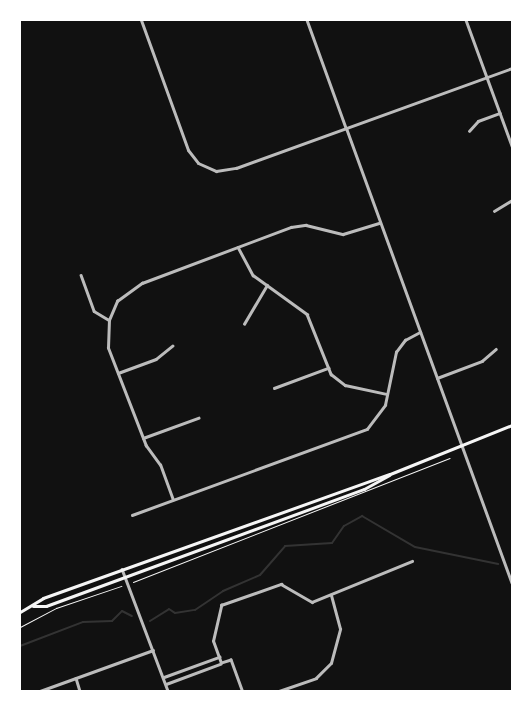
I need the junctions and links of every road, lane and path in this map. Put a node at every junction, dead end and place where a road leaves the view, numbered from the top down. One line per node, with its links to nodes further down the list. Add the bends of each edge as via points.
1 (141, 20): 7 (street, via 185,142 204,167 229,170)
2 (307, 20): 7 (street)
3 (466, 20): 5 (street)
4 (512, 68): 5 (street)
5 (487, 77): 6 (street); 7 (street)
6 (500, 113): 8 (street, via 478,121); 9 (street)
7 (346, 128): 12 (street)
8 (469, 131)
9 (512, 144)
10 (512, 200): 11 (street)
11 (494, 211)
12 (380, 223): 13 (street, via 343,234 298,226); 18 (street)
13 (238, 247): 15 (street, via 248,270); 16 (street, via 130,288 117,301)
14 (81, 276): 16 (street, via 94,311)
15 (267, 286): 17 (street); 21 (street, via 307,314)
16 (109, 320): 22 (street, via 108,348)
17 (244, 324)
18 (420, 332): 23 (street); 25 (street, via 405,340 396,352)
19 (172, 346): 22 (street, via 156,359)
20 (496, 349): 23 (street, via 482,360)
21 (328, 368): 24 (street); 25 (street, via 345,385)
22 (117, 373): 28 (street)
23 (436, 378): 29 (street)
24 (274, 388)
25 (387, 394): 31 (street, via 381,414 358,434)
26 (198, 418): 28 (street)
27 (512, 425): 29 (main road)
28 (143, 438): 31 (street, via 160,465)
29 (460, 443): 30 (main road); 36 (street)
30 (390, 474): 35 (main road); 37 (main road, via 364,489)
31 (173, 500): 32 (street)
32 (132, 515)
33 (412, 561): 42 (street, via 339,587)
34 (512, 567): 36 (street)
35 (122, 568): 37 (street); 43 (main road, via 43,598)
36 (507, 569): 40 (street)
37 (125, 577): 43 (main road); 46 (street)
38 (138, 578): 39 (path)
39 (133, 582)
40 (512, 583)
41 (121, 586): 45 (path, via 56,608)
42 (331, 595): 47 (street, via 309,601 281,584 221,605 213,641); 56 (street, via 340,629 331,663 316,678)
43 (33, 606): 44 (main road)
44 (20, 612)
45 (20, 627)
46 (153, 650): 49 (street); 50 (street)
47 (219, 657): 48 (street); 49 (street)
48 (221, 663): 51 (street); 55 (street, via 231,660)
49 (163, 677): 51 (street)
50 (76, 678): 52 (street); 53 (street)
51 (166, 684): 54 (street)
52 (40, 691)
53 (80, 691)
54 (168, 691)
55 (242, 691)
56 (279, 691)

